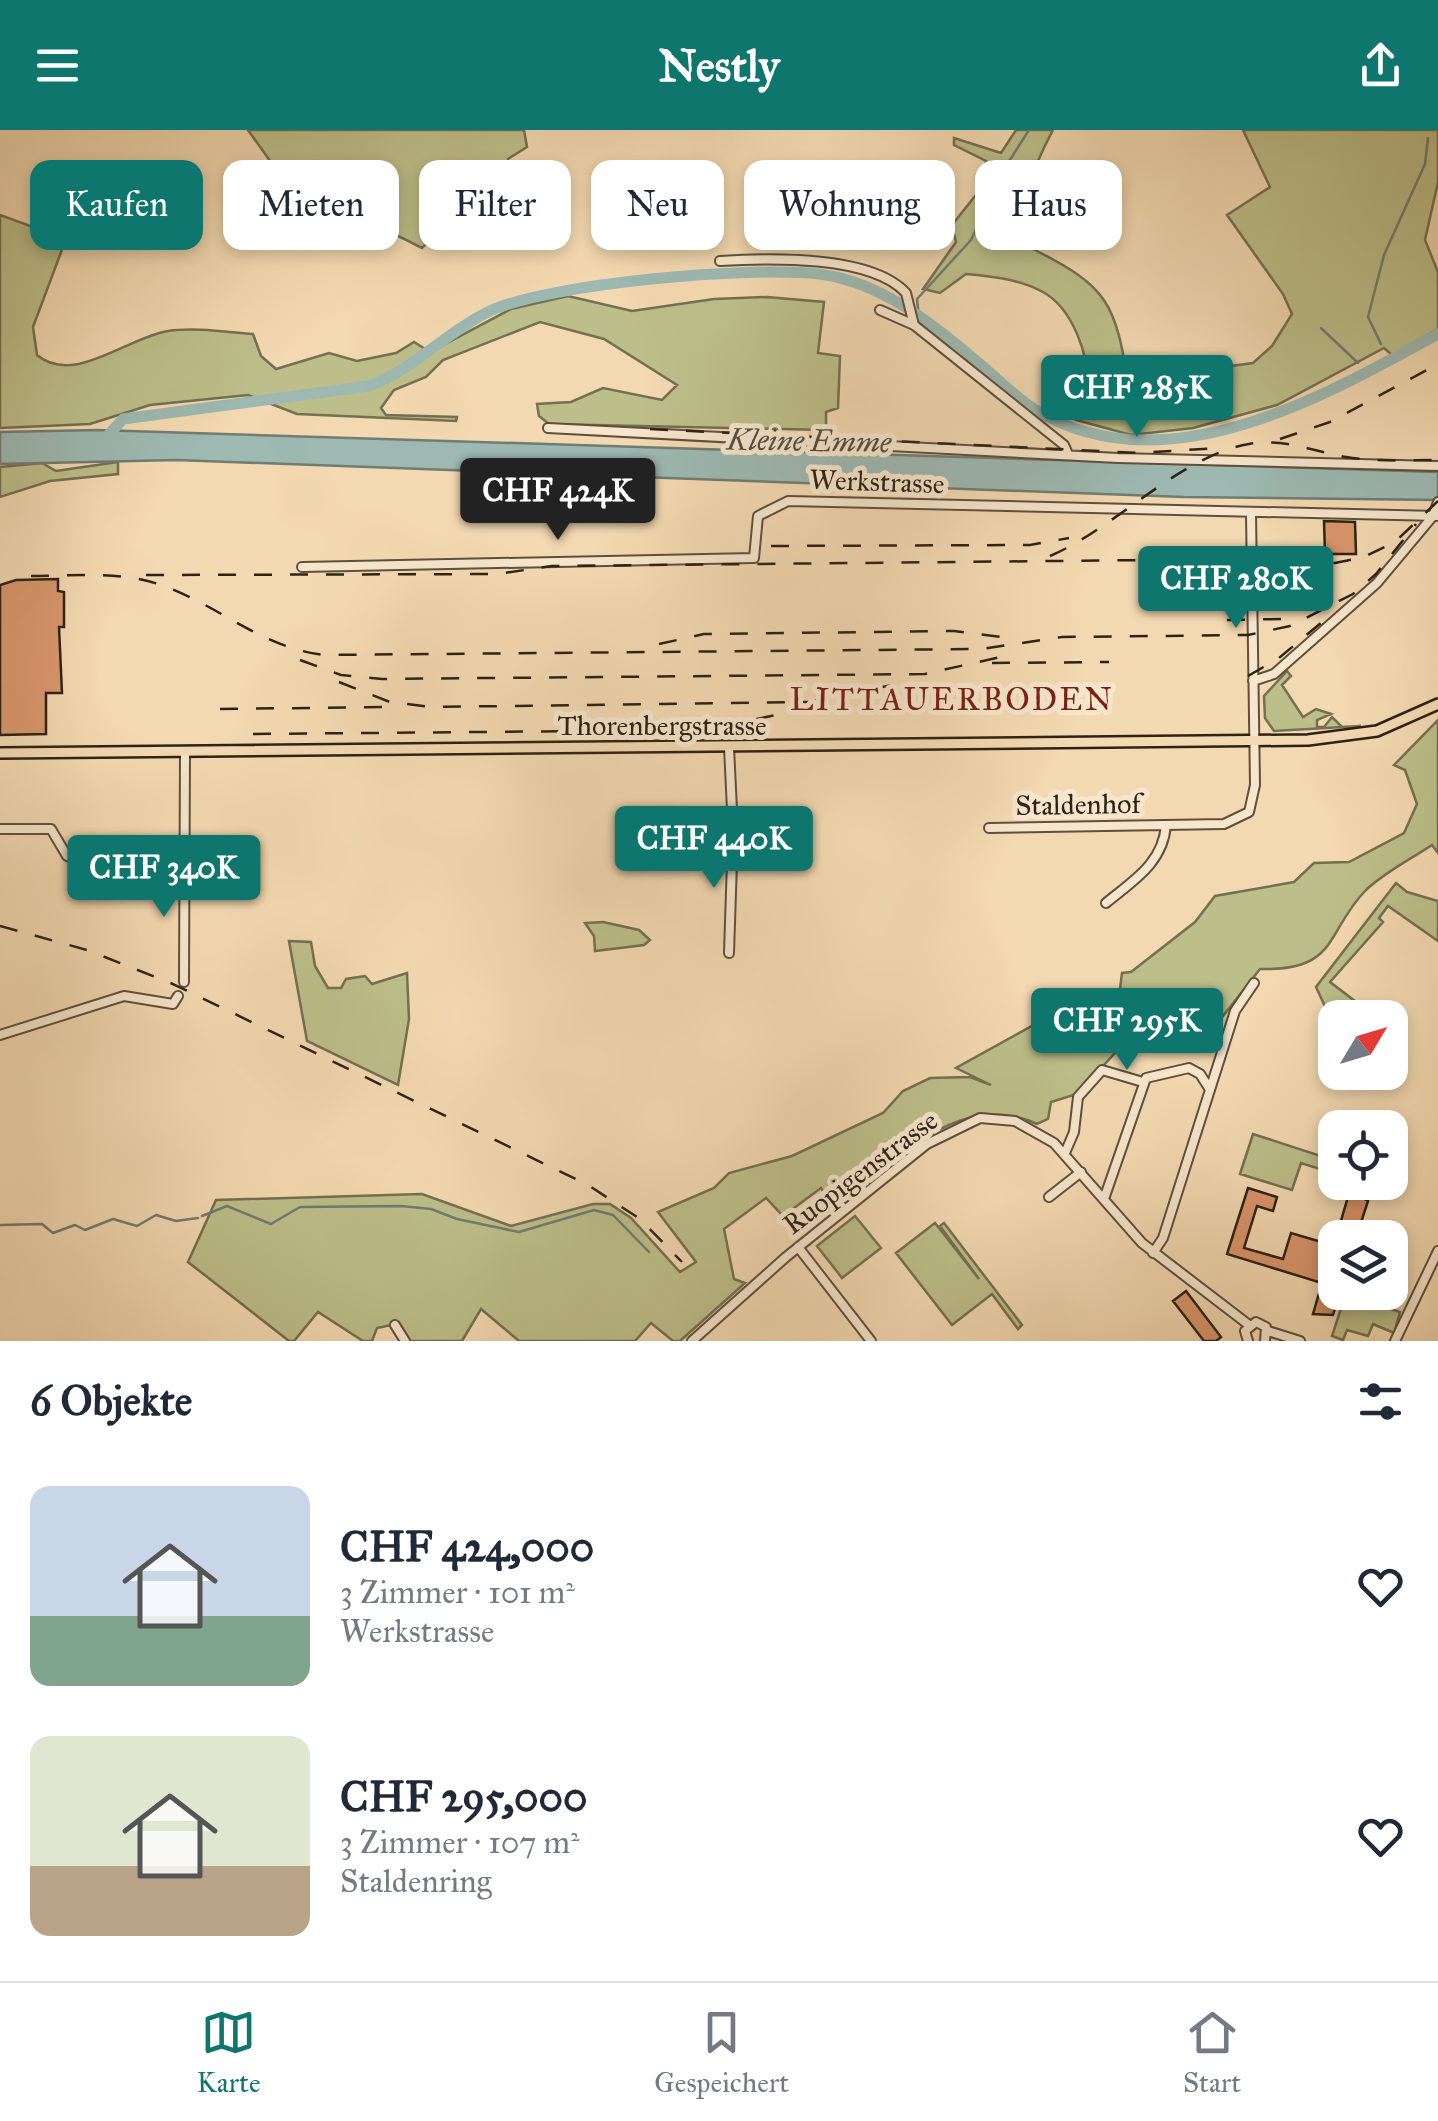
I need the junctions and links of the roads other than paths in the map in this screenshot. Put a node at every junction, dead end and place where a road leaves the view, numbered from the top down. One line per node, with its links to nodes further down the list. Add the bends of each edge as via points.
1 (720, 260): 3 (street, via 816,259 900,286)
2 (880, 310): 3 (street)
3 (913, 322): 5 (street)
4 (548, 428): 5 (street)
5 (1068, 454): 6 (street)
6 (1438, 466)
7 (1437, 502): 9 (street)
8 (1251, 512): 9 (street, Werkstrasse); 10 (street, Werkstrasse, via 788,501 758,516 754,558); 11 (street)
9 (1436, 516): 11 (street, via 1377,584 1274,674)
10 (302, 567)
11 (1253, 680): 13 (street)
12 (1438, 704): 13 (main road, Thorenbergstrasse, via 1403,723 1358,735)
13 (1254, 740): 14 (main road, Thorenbergstrasse); 17 (street, Staldenhof, via 1255,797 1245,816 1224,824)
14 (730, 747): 15 (main road, Thorenbergstrasse); 22 (street)
15 (184, 751): 16 (main road, Thorenbergstrasse); 20 (street)
16 (0, 754)
17 (1166, 825): 18 (street, Staldenhof); 21 (street, Staldenhof, via 1155,861)
18 (989, 828)
19 (0, 829): 20 (street, via 51,830 68,856 80,861)
20 (185, 862): 23 (street)
21 (1106, 903)
22 (728, 953)
23 (184, 982)
24 (1254, 984): 28 (street, via 1238,1001)
25 (178, 996): 26 (street, via 173,1004 124,996)
26 (0, 1035)
27 (1143, 1082): 28 (street, via 1190,1068); 29 (street, via 1102,1070 1078,1097); 32 (street)
28 (1209, 1088): 35 (street)
29 (1064, 1152): 30 (street, Ruopigenstrasse); 33 (street, Ruopigenstrasse, via 1014,1120 966,1122 927,1144)
30 (1081, 1172): 31 (street); 32 (street, Ruopigenstrasse)
31 (1049, 1197)
32 (1104, 1199): 35 (street, Ruopigenstrasse)
33 (798, 1247): 41 (street, Ruopigenstrasse); 42 (street)
34 (1438, 1251): 44 (street)
35 (1152, 1253): 37 (street, Ruopigenstrasse)
36 (394, 1324): 40 (street)
37 (1248, 1325): 38 (street, via 1260,1322); 39 (street)
38 (1266, 1336): 43 (street)
39 (1245, 1340)
40 (404, 1341)
41 (692, 1341)
42 (870, 1341)
43 (1300, 1341)
44 (1395, 1341)

